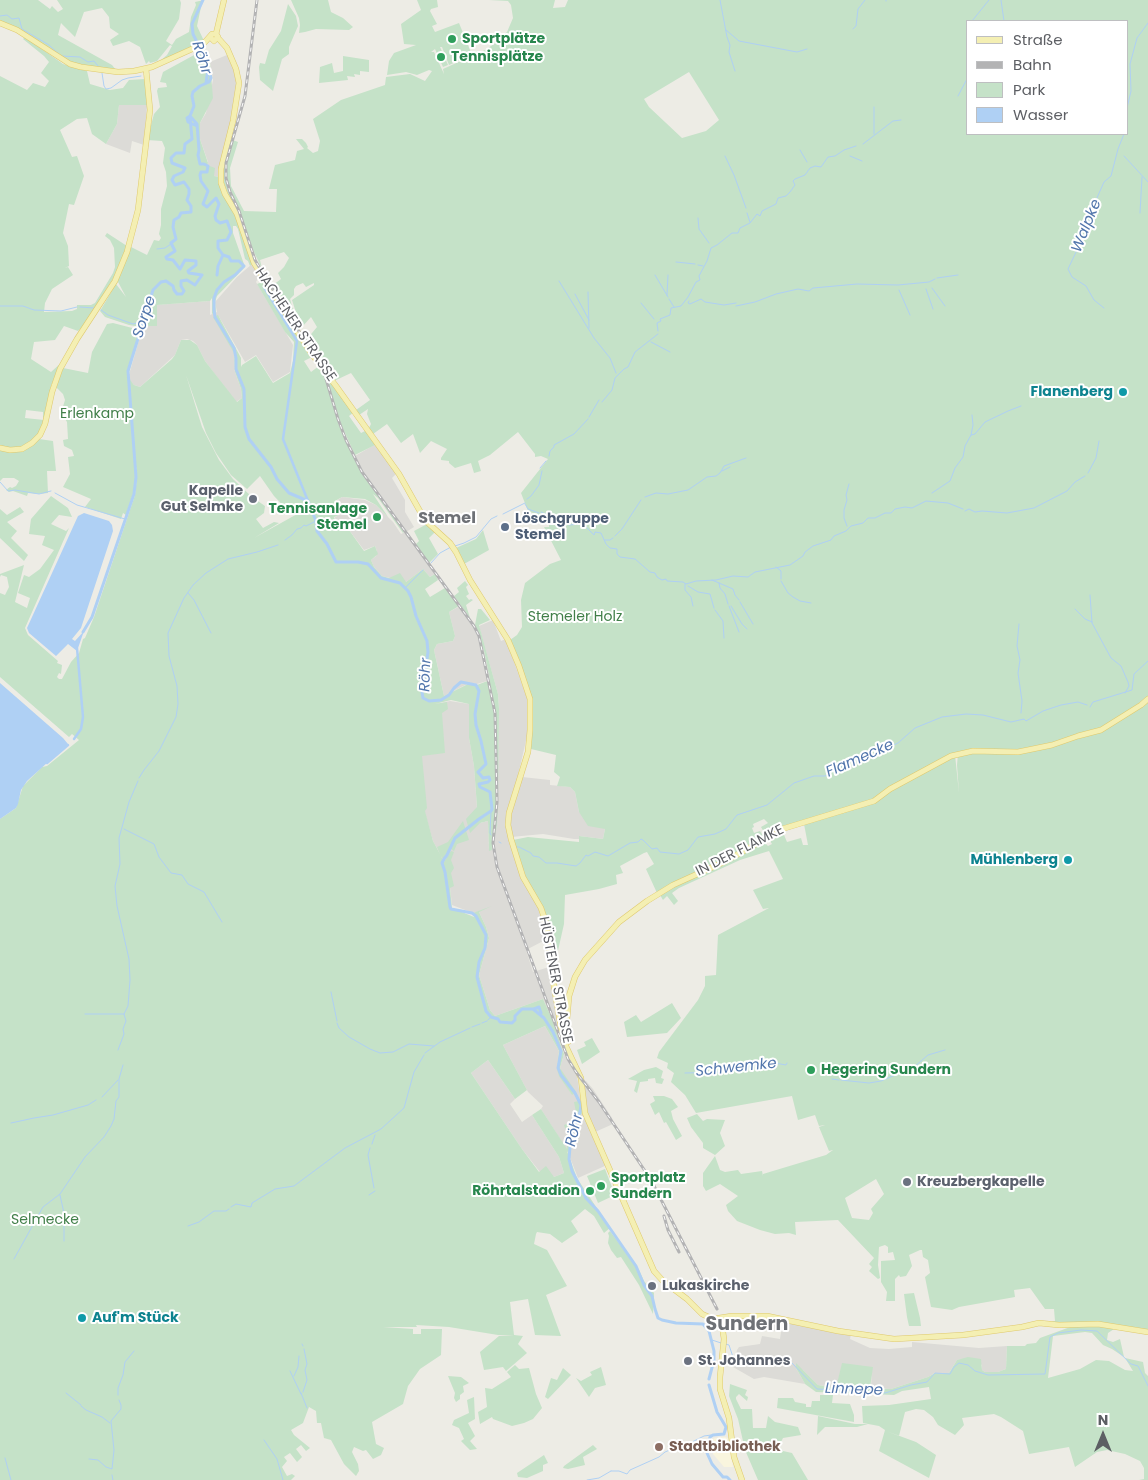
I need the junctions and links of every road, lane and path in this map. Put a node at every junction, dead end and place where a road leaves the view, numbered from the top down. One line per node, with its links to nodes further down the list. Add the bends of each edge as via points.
1 (224, 0): 3 (main road)
2 (0, 23): 5 (main road, via 14,28 70,64 111,71)
3 (214, 37): 4 (main road); 11 (main road, HACHENER STRASSE, via 224,43 239,83 221,169 222,186 237,214 257,270 310,353 399,474 420,514 456,552 508,640 530,699)
4 (146, 69): 5 (main road); 6 (main road)
5 (137, 71): 6 (main road)
6 (148, 78): 8 (main road, via 150,110 134,229 118,275)
7 (99, 317): 8 (main road)
8 (89, 321): 9 (main road, via 58,373 40,435 29,446 14,450)
9 (0, 448)
10 (1148, 699): 12 (main road, IN DER FLAMKE, via 1101,730 1052,745 1018,752 974,751 951,756 874,800 782,829 647,901 619,922 591,952 577,974 568,999 566,1037)
11 (529, 740): 12 (main road, HÜSTENER STRASSE, via 509,813 509,831 523,877 546,923 561,1028)
12 (571, 1056): 13 (main road, HÜSTENER STRASSE, via 581,1078 585,1113 652,1266 663,1281 699,1311 709,1318)
13 (721, 1319): 14 (main road, via 773,1317 894,1340 963,1335 1039,1323 1059,1326 1098,1324); 15 (main road, via 724,1338 720,1389)
14 (1148, 1332)
15 (742, 1480)

